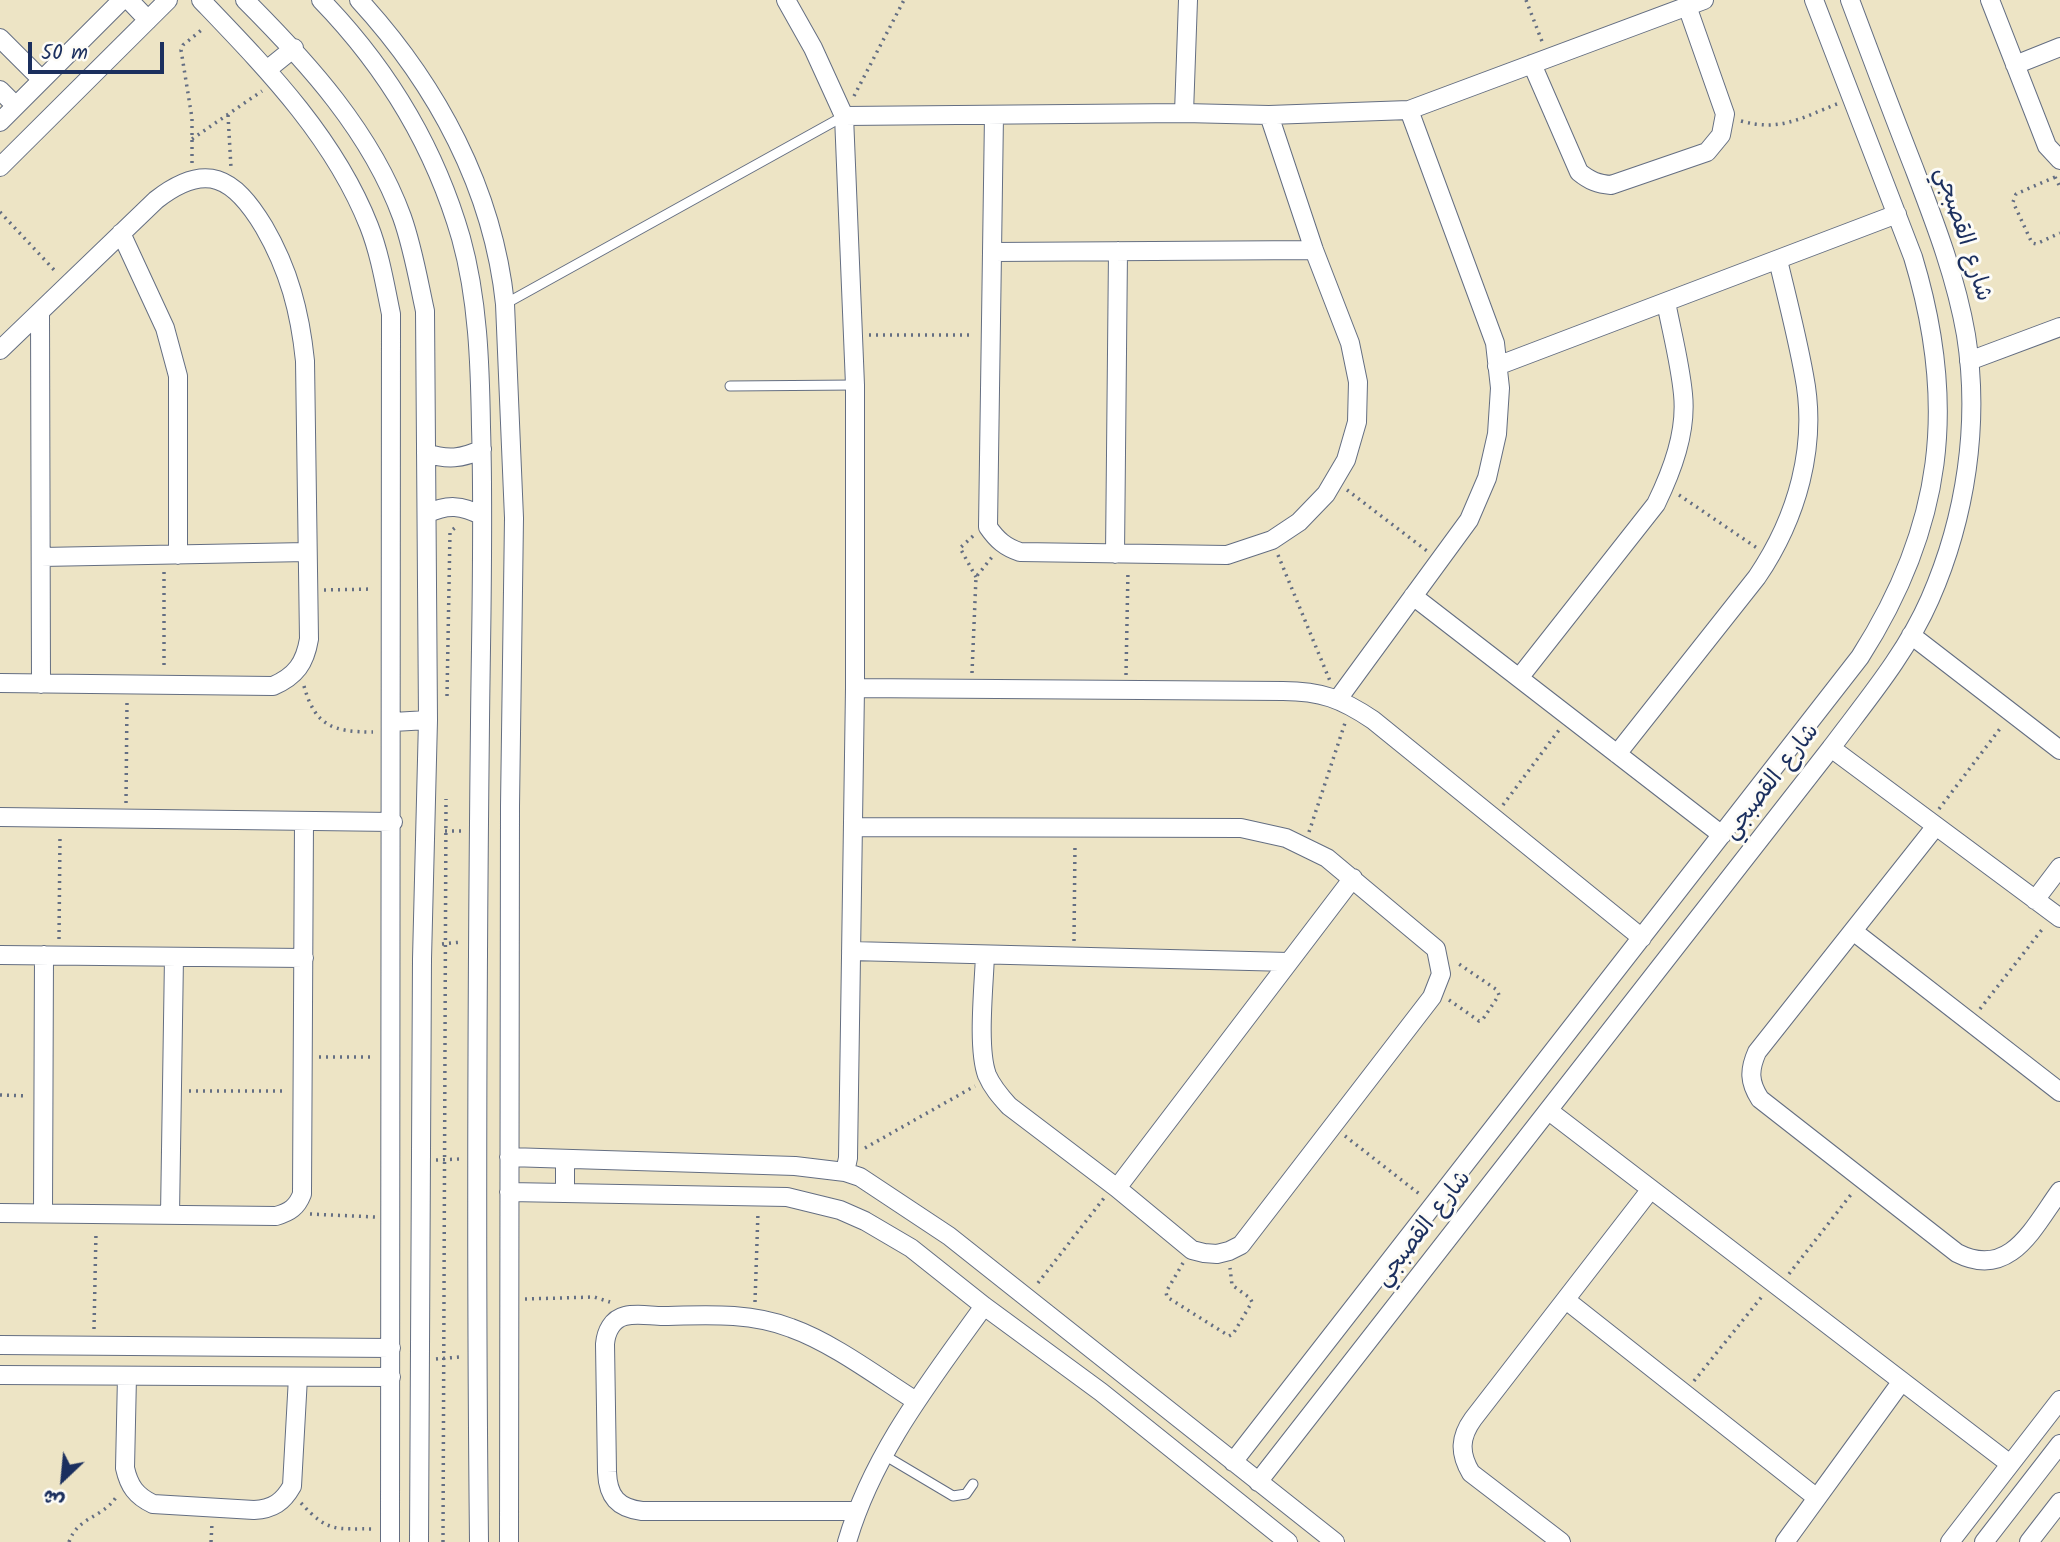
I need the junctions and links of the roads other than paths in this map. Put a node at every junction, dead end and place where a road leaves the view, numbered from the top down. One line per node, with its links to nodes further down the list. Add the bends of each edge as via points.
1 (122, 0): 21 (street)
2 (129, 0): 14 (street)
3 (168, 0): 14 (street)
4 (201, 0): 20 (street)
5 (245, 0): 17 (street)
6 (359, 0): 38 (street, via 417,70 446,119 490,224)
7 (786, 0): 28 (street)
8 (1188, 0): 25 (street)
9 (1814, 0): 32 (street, شارع القصبجي)
10 (1850, 0): 45 (street, شارع القصبجي, via 1944,248)
11 (1990, 0): 19 (street)
12 (324, 1): 39 (street, via 403,103 427,147 462,240)
13 (1695, 3): 18 (street); 18 (street, via 1725,114 1721,135 1707,152 1611,184 1588,180 1579,172)
14 (148, 20): 31 (street)
15 (0, 38): 21 (street)
16 (2060, 47): 19 (street)
17 (294, 48): 20 (street); 50 (street, via 363,139 401,215 425,311)
18 (1540, 61): 24 (street)
19 (2015, 65): 30 (street, via 2047,146)
20 (273, 75): 65 (street, via 306,116 354,192 370,227 391,314)
21 (42, 80): 23 (street)
22 (0, 90): 23 (street)
23 (16, 106): 29 (street)
24 (1409, 110): 27 (street); 46 (street, via 1495,343)
25 (1184, 113): 26 (street); 27 (street)
26 (994, 115): 28 (street); 36 (street)
27 (1269, 115): 34 (street)
28 (844, 116): 41 (lane); 47 (street)
29 (0, 122)
30 (2060, 160)
31 (0, 167)
32 (1897, 214): 37 (street); 76 (street, شارع القصبجي, via 1926,297 1934,338 1939,422 1928,505 1882,622)
33 (121, 233): 42 (street); 53 (street, via 172,187 192,179 213,179 232,186 250,203 278,251 302,323); 55 (street, via 165,327 178,376)
34 (1314, 250): 35 (street); 54 (street, via 1350,343 1358,382 1357,422 1346,460 1326,494 1299,522 1272,540 1227,555)
35 (1118, 251): 36 (street); 54 (street)
36 (992, 252): 54 (street, via 988,524 996,539 1020,552)
37 (1778, 260): 40 (street); 68 (street, via 1805,377 1808,423 1804,470 1791,515 1770,557)
38 (503, 281): 39 (street); 41 (street)
39 (472, 290): 49 (street, via 480,355)
40 (1666, 302): 46 (street); 59 (street, via 1683,396 1677,447 1665,486 1656,505)
41 (505, 304): 69 (street, via 514,518)
42 (40, 312): 44 (street); 56 (street)
43 (2060, 327): 45 (street)
44 (0, 350)
45 (1969, 361): 58 (street, شارع القصبجي, via 1971,426 1957,516 1930,600)
46 (1497, 366): 57 (street, via 1497,434 1487,478 1469,520)
47 (855, 385): 48 (lane); 62 (street)
48 (730, 386)
49 (482, 449): 50 (street, via 455,459); 52 (street)
50 (426, 453): 51 (street)
51 (426, 514): 52 (street, via 455,505); 64 (street)
52 (482, 516): 70 (street)
53 (307, 552): 55 (street); 61 (street, via 309,639 299,669 287,680 273,686)
54 (1122, 554)
55 (171, 555): 56 (street)
56 (41, 558): 61 (street)
57 (1413, 596): 59 (street); 63 (street)
58 (1911, 635): 66 (street, شارع القصبجي); 67 (street)
59 (1519, 678): 68 (street)
60 (0, 683): 61 (street)
61 (41, 684)
62 (855, 688): 63 (street, via 1308,691); 75 (street)
63 (1345, 702): 82 (street)
64 (428, 720): 65 (street); 84 (street)
65 (393, 727): 73 (street)
66 (1830, 748): 74 (street); 93 (street, شارع القصبجي)
67 (2060, 750)
68 (1617, 754): 76 (street)
69 (510, 806): 70 (street); 96 (street)
70 (479, 809): 113 (street)
71 (0, 817): 72 (street)
72 (304, 821): 73 (street); 89 (street)
73 (393, 822): 90 (street)
74 (1933, 824): 79 (street); 81 (street)
75 (853, 827): 78 (street, via 1241,828 1286,838 1327,858); 83 (street)
76 (1722, 835): 82 (street, شارع القصبجي)
77 (2060, 867): 79 (street)
78 (1353, 878): 91 (street); 99 (street, via 1436,949 1441,974 1435,991 1332,1127 1241,1245 1229,1251 1192,1250)
79 (2035, 900): 80 (street)
80 (2057, 916)
81 (1853, 931): 94 (street); 101 (street, via 1757,1052 1751,1076 1760,1099 1971,1260 2000,1259 2016,1250)
82 (1642, 938): 92 (street, شارع القصبجي)
83 (851, 951): 87 (street); 98 (street)
84 (422, 952): 90 (street); 127 (street)
85 (0, 954): 86 (street)
86 (52, 955): 88 (street); 105 (street, via 43,1096)
87 (985, 955): 91 (street); 99 (street, via 982,1054 995,1091)
88 (174, 957): 89 (street); 106 (street)
89 (303, 958): 106 (street, via 302,1194 293,1209 276,1216)
90 (392, 960): 111 (street)
91 (1289, 962): 99 (street)
92 (1572, 1029): 93 (street); 124 (street, شارع القصبجي)
93 (1597, 1049): 95 (street, شارع القصبجي)
94 (2060, 1092)
95 (1549, 1111): 100 (street); 125 (street, شارع القصبجي)
96 (509, 1157): 97 (street); 102 (street)
97 (565, 1159): 98 (street); 103 (street)
98 (846, 1165): 114 (street, via 949,1236)
99 (1115, 1187)
100 (1651, 1189): 107 (street); 120 (street)
101 (2060, 1191)
102 (509, 1192): 103 (street); 112 (street)
103 (565, 1193): 108 (street, via 787,1197 814,1202 865,1221 911,1248)
104 (0, 1213): 105 (street)
105 (43, 1213): 106 (street)
106 (170, 1214)
107 (1566, 1300): 134 (street); 144 (street, via 1462,1440 1465,1463 1479,1481)
108 (984, 1306): 121 (street); 123 (street)
109 (0, 1345): 110 (street)
110 (342, 1347): 111 (street); 118 (street)
111 (391, 1348): 119 (street)
112 (509, 1354): 113 (street); 140 (street)
113 (477, 1355): 139 (street)
114 (1108, 1360): 121 (street); 130 (street)
115 (0, 1375): 116 (street)
116 (127, 1376): 117 (street); 117 (street, via 125,1468 142,1499 153,1504 254,1510 277,1504 292,1486)
117 (298, 1377): 118 (street)
118 (342, 1377): 119 (street)
119 (391, 1377): 128 (street)
120 (1902, 1381): 131 (street); 134 (street)
121 (1101, 1392): 142 (street)
122 (2060, 1400): 131 (street)
123 (916, 1401): 129 (street); 136 (street, via 822,1343 754,1318 626,1316 610,1326 605,1344 608,1487 615,1501 642,1511)
124 (1271, 1416): 125 (street); 130 (street, شارع القصبجي)
125 (1297, 1434): 132 (street, شارع القصبجي)
126 (2060, 1444): 147 (street)
127 (420, 1447): 128 (street); 138 (street)
128 (391, 1448): 137 (street)
129 (884, 1455): 133 (lane, via 953,1496 966,1494); 136 (street)
130 (1233, 1462): 132 (street)
131 (2010, 1464): 146 (street)
132 (1258, 1482): 143 (street)
133 (973, 1484)
134 (1817, 1498): 145 (street)
135 (2060, 1503): 148 (street)
136 (856, 1511): 141 (street)
137 (390, 1536)
138 (419, 1542)
139 (479, 1542)
140 (509, 1542)
141 (847, 1542)
142 (1288, 1542)
143 (1335, 1542)
144 (1561, 1542)
145 (1786, 1542)
146 (1950, 1542)
147 (1984, 1542)
148 (2029, 1542)

